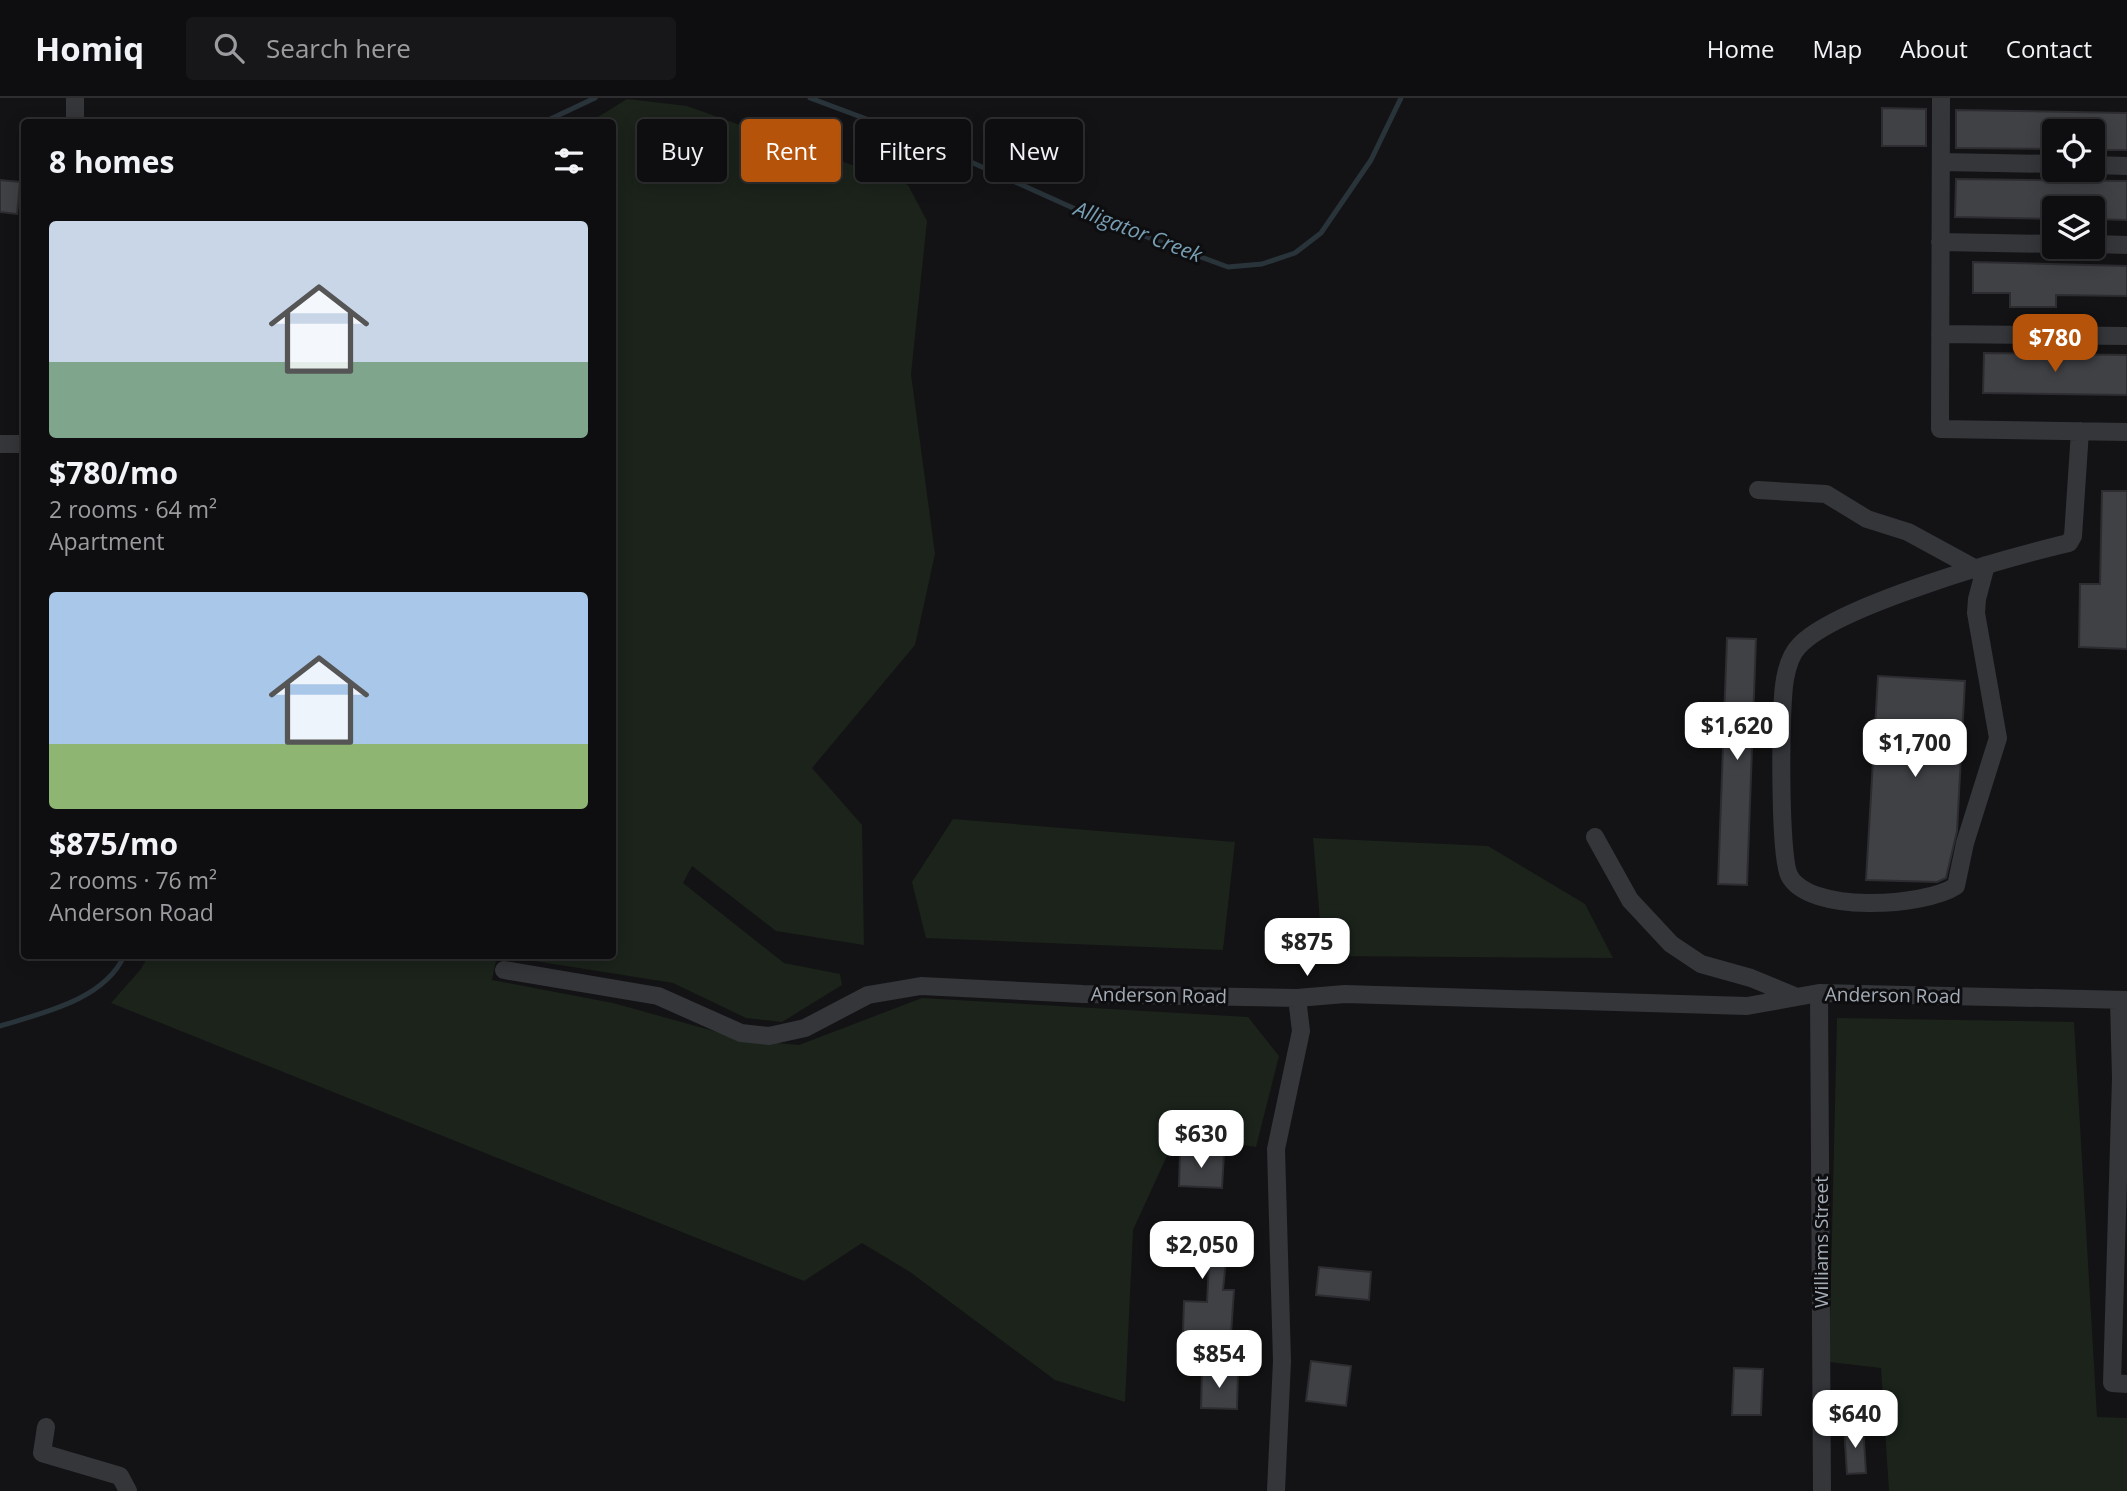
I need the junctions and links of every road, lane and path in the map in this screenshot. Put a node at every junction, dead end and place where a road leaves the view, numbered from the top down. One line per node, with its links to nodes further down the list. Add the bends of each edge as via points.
1 (75, 98): 3 (street)
2 (1941, 98): 4 (street)
3 (75, 119)
4 (1941, 162): 5 (street); 8 (street)
5 (2042, 164)
6 (2105, 165): 7 (street)
7 (2127, 166)
8 (1940, 242): 9 (street); 12 (street)
9 (2042, 244)
10 (2105, 244): 11 (street)
11 (2127, 245)
12 (1940, 334): 13 (street); 14 (street, via 1940,429)
13 (2127, 336)
14 (2080, 431): 15 (street); 19 (street, via 2069,543)
15 (2127, 432)
16 (0, 444): 17 (street)
17 (21, 444)
18 (1758, 490): 19 (street, via 1826,494 1867,519 1908,532)
19 (1981, 567): 19 (street, via 1976,613 1998,738 1956,886 1907,903 1805,893 1787,873 1783,824 1784,692 1788,665 1797,648 1825,625)
20 (1595, 837): 23 (street, via 1630,900 1671,944 1701,964)
21 (504, 970): 24 (street, Anderson Road, via 658,996 741,1033 768,1036 805,1028 868,995 921,986)
22 (1819, 993): 23 (street, Anderson Road); 25 (street, Anderson Road); 34 (street, Williams Street)
23 (1797, 997): 24 (street, Anderson Road, via 1747,1006 1345,994)
24 (1297, 998): 33 (street, via 1301,1031 1276,1149 1282,1361)
25 (2123, 1000): 26 (street)
26 (2124, 1078): 27 (street)
27 (2122, 1196): 28 (street)
28 (2121, 1274): 29 (street)
29 (2120, 1330): 30 (street, via 2112,1383)
30 (2127, 1384)
31 (46, 1427): 32 (street, via 42,1453 120,1476)
32 (128, 1491)
33 (1276, 1491)
34 (1822, 1491)

